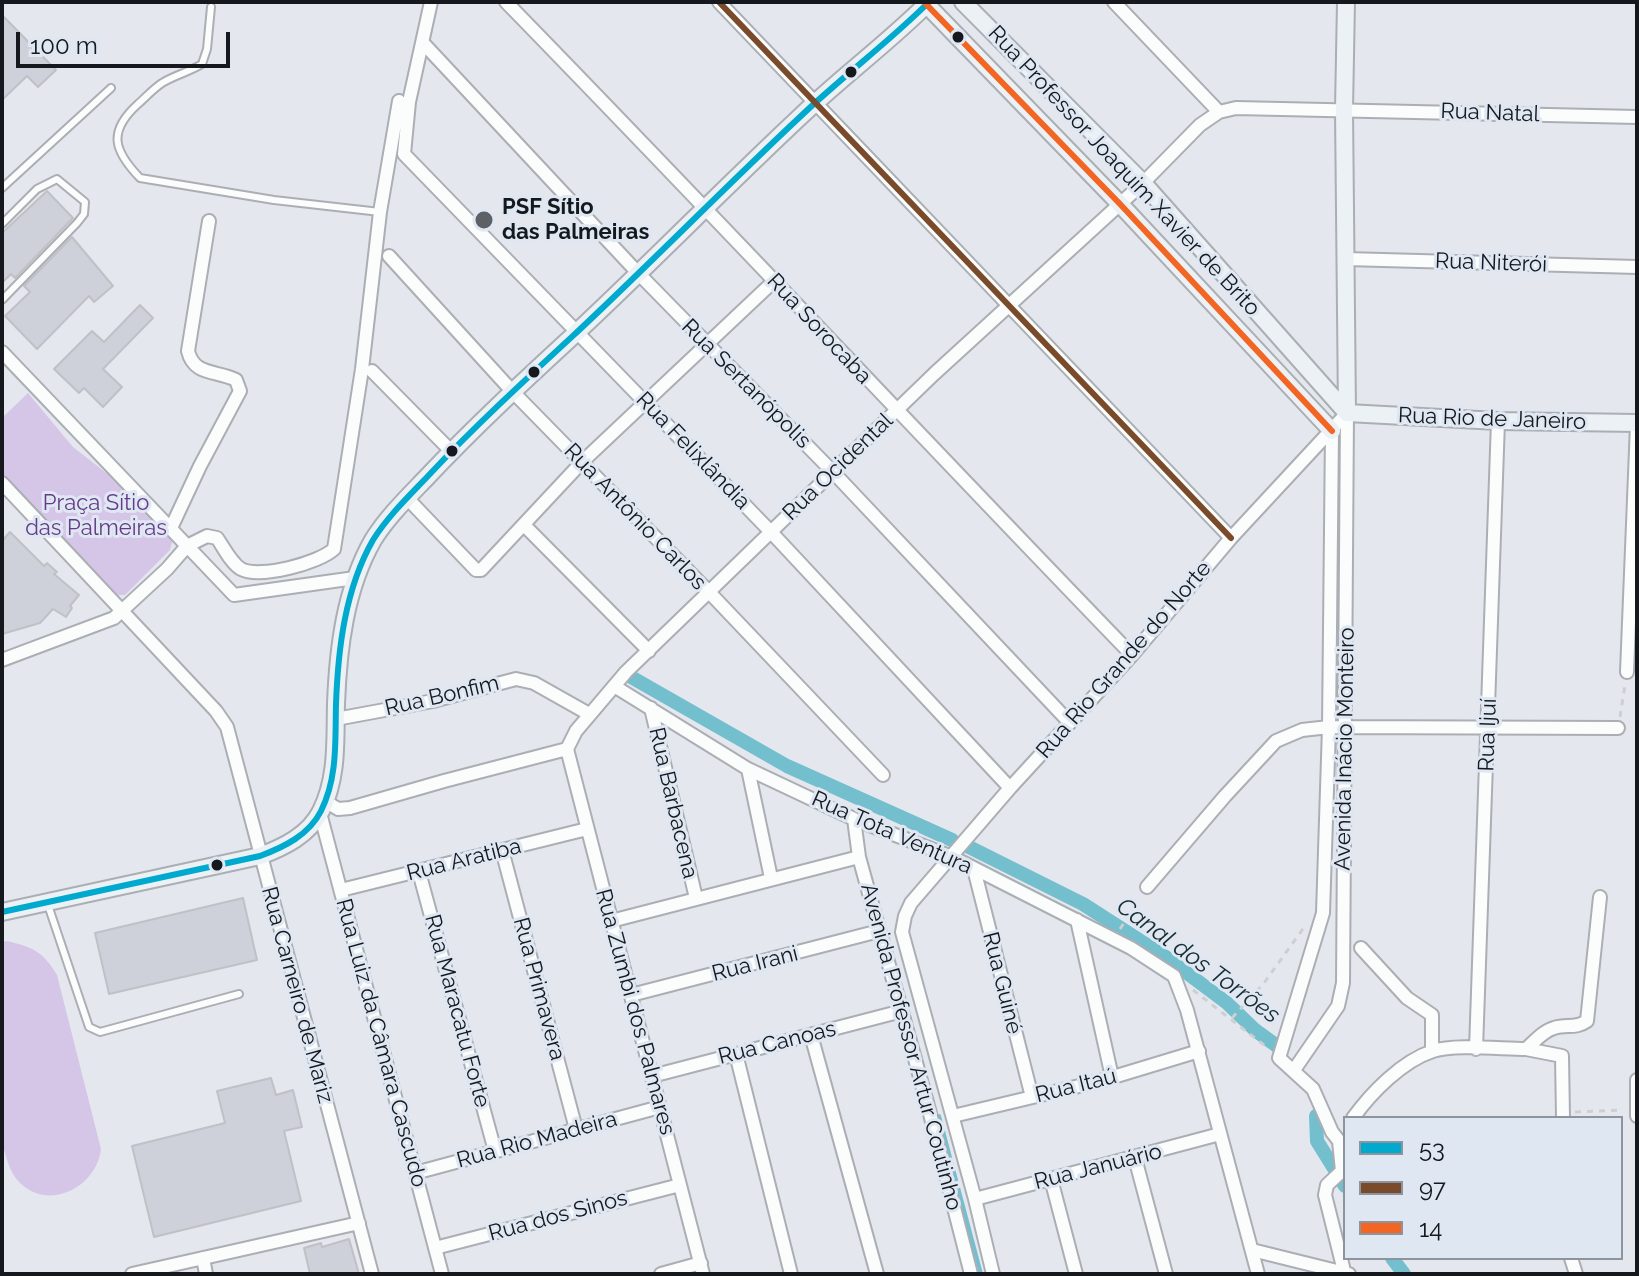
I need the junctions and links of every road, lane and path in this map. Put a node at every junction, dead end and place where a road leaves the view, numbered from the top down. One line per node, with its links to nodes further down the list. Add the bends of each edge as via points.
1 (431, 2): 9 (street)
2 (506, 2): 19 (street, Rua Sorocaba)
3 (719, 2): 12 (street)
4 (963, 2): 16 (street, Rua Professor Joaquim Xavier de Brito)
5 (1346, 2): 13 (street, Avenida Inácio Monteiro)
6 (927, 3): 12 (street); 18 (street, Rua Professor Joaquim Xavier de Brito)
7 (1118, 3): 14 (street)
8 (211, 7): 20 (lane, via 202,64 161,84 127,114 117,132 118,151 130,168 140,178)
9 (424, 44): 26 (street, Rua Sertanópolis); 30 (street, Rua Felixlândia, via 409,102 404,154)
10 (111, 88): 17 (lane)
11 (399, 101): 20 (street)
12 (815, 103): 19 (street); 29 (street)
13 (1344, 109): 14 (street); 15 (street, Rua Natal); 24 (street, Avenida Inácio Monteiro)
14 (1219, 112): 16 (street, Rua Ocidental)
15 (1637, 117)
16 (1143, 183): 18 (street, Rua Ocidental); 37 (street, Rua Professor Joaquim Xavier de Brito)
17 (2, 188)
18 (1120, 204): 29 (street, Rua Ocidental); 40 (street, Rua Professor Joaquim Xavier de Brito)
19 (705, 206): 26 (street); 27 (street, Rua Sorocaba)
20 (380, 212): 50 (street, via 334,549 313,561 260,573 243,570 212,536)
21 (209, 221): 47 (street, via 188,351 198,369 236,380 240,391)
22 (2, 224): 28 (lane, via 48,181 57,179 85,202 77,223)
23 (389, 256): 34 (street, Rua Antônio Carlos)
24 (1346, 259): 25 (street, Rua Niterói); 37 (street, Avenida Inácio Monteiro)
25 (1637, 267)
26 (638, 273): 30 (street); 31 (street, Rua Sertanópolis)
27 (774, 281): 31 (street); 36 (street, Rua Sorocaba)
28 (2, 300)
29 (1010, 306): 36 (street, Rua Ocidental); 49 (street)
30 (577, 332): 34 (street); 35 (street, Rua Felixlândia)
31 (706, 344): 35 (street); 43 (street, Rua Sertanópolis)
32 (2, 352): 47 (street)
33 (372, 371): 41 (street)
34 (512, 391): 41 (street); 42 (street, Rua Antônio Carlos)
35 (646, 403): 42 (street); 48 (street, Rua Felixlândia)
36 (896, 411): 43 (street, Rua Ocidental); 55 (street, Rua Sorocaba)
37 (1347, 413): 38 (street, Rua Rio de Janeiro); 40 (street); 64 (street, Avenida Inácio Monteiro)
38 (1498, 421): 39 (street, Rua Rio de Janeiro); 66 (street, Rua Ijuí)
39 (1637, 424): 57 (street)
40 (1332, 431): 49 (street, Rua Rio Grande do Norte); 63 (street, Avenida Inácio Monteiro)
41 (451, 451): 45 (street)
42 (582, 462): 46 (street); 52 (street, Rua Antônio Carlos)
43 (833, 472): 48 (street, Rua Ocidental); 62 (street, Rua Sertanópolis)
44 (2, 483): 53 (street, Rua Carneiro de Mariz)
45 (407, 498): 46 (street, via 476,570); 51 (street, via 372,542)
46 (524, 525): 54 (street)
47 (171, 528): 50 (street)
48 (771, 532): 52 (street, Rua Ocidental); 70 (street, Rua Felixlândia)
49 (1231, 538): 55 (street, Rua Rio Grande do Norte)
50 (187, 546): 51 (street, via 234,595); 53 (street)
51 (355, 578): 61 (street, via 342,632)
52 (709, 592): 54 (street, Rua Ocidental); 69 (street, Rua Antônio Carlos)
53 (123, 612): 56 (street); 75 (street, Rua Carneiro de Mariz, via 223,719)
54 (649, 651): 58 (street, Rua Ocidental)
55 (1132, 655): 62 (street, Rua Rio Grande do Norte)
56 (2, 660)
57 (1627, 672): 65 (path)
58 (614, 686): 59 (street, Rua Tota Ventura); 60 (street, Rua Ocidental)
59 (651, 708): 68 (street, Rua Tota Ventura); 84 (street, Rua Barbacena)
60 (589, 714): 61 (street, Rua Bonfim, via 534,683 516,679); 67 (street, Rua Ocidental)
61 (336, 719): 71 (street, via 332,781)
62 (1070, 723): 70 (street, Rua Rio Grande do Norte)
63 (1329, 727): 64 (street); 81 (street, via 1276,741); 87 (street, Avenida Inácio Monteiro)
64 (1346, 727): 66 (street); 105 (street, Avenida Inácio Monteiro, via 1341,996)
65 (1618, 728): 66 (street)
66 (1488, 729): 99 (street, Rua Ijuí)
67 (567, 749): 71 (street, via 350,808); 73 (street, Rua Zumbi dos Palmares)
68 (748, 769): 72 (street, Rua Tota Ventura); 80 (street)
69 (883, 775)
70 (1010, 788): 77 (street, Rua Rio Grande do Norte)
71 (322, 807): 75 (street, via 306,831); 82 (street, Rua Luiz da Câmara Cascudo)
72 (854, 819): 76 (street, Avenida Professor Artur Coutinho); 77 (street, Rua Tota Ventura)
73 (587, 829): 74 (street, Rua Aratiba); 89 (street, Rua Zumbi dos Palmares)
74 (502, 850): 79 (street, Rua Aratiba); 116 (street, Rua Primavera)
75 (260, 856): 85 (street); 126 (street, Rua Carneiro de Mariz)
76 (859, 857): 80 (street); 91 (street, Avenida Professor Artur Coutinho)
77 (952, 857): 78 (street, Rua Tota Ventura); 113 (street, Avenida Professor Artur Coutinho, via 911,903 902,932)
78 (974, 869): 88 (street, Rua Tota Ventura); 109 (street, Rua Guiné)
79 (419, 872): 82 (street, Rua Aratiba); 119 (street, Rua Maracatu Forte)
80 (771, 878): 84 (street)
81 (1147, 887): 90 (path)
82 (341, 890): 121 (street, Rua Luiz da Câmara Cascudo)
83 (1600, 897): 100 (street, via 1587,1021 1556,1027)
84 (696, 898): 89 (street)
85 (47, 902): 86 (street); 94 (lane, via 89,1027 100,1032)
86 (2, 912)
87 (1323, 913): 97 (path, via 1312,917); 104 (street, Avenida Inácio Monteiro)
88 (1077, 920): 93 (street, Rua Tota Ventura); 107 (street)
89 (611, 921): 95 (street, Rua Zumbi dos Palmares)
90 (1125, 922)
91 (879, 931): 95 (street, Rua Irani); 96 (street, Avenida Professor Artur Coutinho)
92 (1361, 948): 102 (street, via 1407,998 1432,1015)
93 (1174, 976): 97 (path); 101 (street)
94 (239, 994)
95 (631, 995): 106 (street, Rua Zumbi dos Palmares)
96 (902, 1011): 98 (street, Rua Canoas); 139 (street, Avenida Professor Artur Coutinho)
97 (1235, 1014): 104 (path)
98 (811, 1035): 103 (street, Rua Canoas); 138 (street)
99 (1476, 1049): 100 (street); 102 (street)
100 (1526, 1049): 112 (street, via 1562,1056)
101 (1199, 1051): 107 (street, Rua Itaú); 117 (street)
102 (1432, 1051): 114 (street, via 1380,1085)
103 (736, 1054): 106 (street, Rua Canoas); 137 (street)
104 (1279, 1058): 105 (street)
105 (1294, 1070): 118 (street, via 1313,1089 1332,1132)
106 (652, 1076): 110 (street, Rua Zumbi dos Palmares)
107 (1112, 1077): 109 (street, Rua Itaú)
108 (1637, 1080): 111 (street)
109 (1032, 1097): 113 (street, Rua Itaú)
110 (660, 1107): 116 (street, Rua Rio Madeira); 124 (street, Rua Zumbi dos Palmares)
111 (1637, 1110): 112 (path); 115 (street)
112 (1563, 1114)
113 (953, 1116): 125 (street, Avenida Professor Artur Coutinho)
114 (1355, 1116)
115 (1637, 1116)
116 (576, 1129): 119 (street, Rua Rio Madeira)
117 (1220, 1134): 120 (street, Rua Januário); 128 (street)
118 (1342, 1135): 122 (street)
119 (495, 1151): 121 (street, Rua Rio Madeira)
120 (1135, 1158): 123 (street, Rua Januário); 142 (street)
121 (415, 1173): 127 (street, Rua Luiz da Câmara Cascudo)
122 (1342, 1174): 131 (street, via 1327,1185 1325,1195)
123 (1051, 1179): 125 (street, Rua Januário); 141 (street)
124 (680, 1185): 127 (street, Rua dos Sinos); 130 (street, Rua Zumbi dos Palmares)
125 (975, 1199): 140 (street, Avenida Professor Artur Coutinho)
126 (359, 1223): 129 (street); 134 (street, Rua Carneiro de Mariz)
127 (435, 1248): 135 (street, Rua Luiz da Câmara Cascudo)
128 (1252, 1250): 131 (street); 143 (street)
129 (203, 1258): 132 (street); 133 (street)
130 (702, 1269): 136 (street)
131 (1346, 1272)
132 (132, 1274)
133 (206, 1274)
134 (372, 1274)
135 (442, 1274)
136 (661, 1274)
137 (791, 1274)
138 (877, 1274)
139 (971, 1274)
140 (993, 1274)
141 (1076, 1274)
142 (1166, 1274)
143 (1258, 1274)

